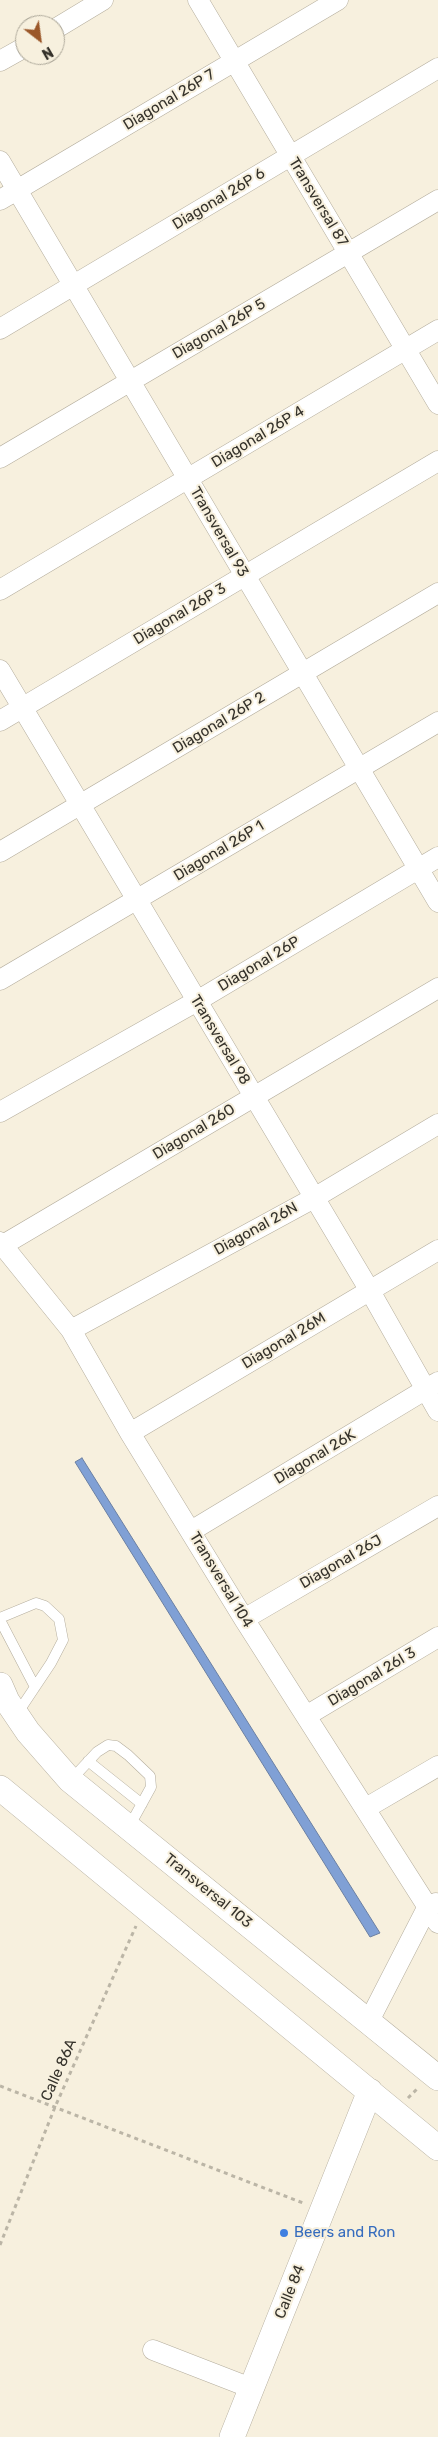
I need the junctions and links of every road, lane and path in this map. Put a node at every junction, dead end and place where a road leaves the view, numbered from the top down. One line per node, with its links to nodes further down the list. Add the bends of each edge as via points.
1 (104, 0): 4 (street)
2 (198, 0): 6 (street, Transversal 87)
3 (338, 0): 6 (street, Diagonal 26P 7)
4 (65, 23)
5 (15, 53): 7 (street)
6 (234, 61): 9 (street, Transversal 87); 11 (street, Diagonal 26P 7)
7 (0, 62)
8 (438, 68): 9 (street, Diagonal 26P 6)
9 (291, 156): 13 (street, Transversal 87); 14 (street, Diagonal 26P 6)
10 (0, 161): 11 (street, Transversal 93)
11 (8, 195): 14 (street, Transversal 93)
12 (438, 200): 13 (street, Diagonal 26P 5)
13 (348, 253): 17 (street, Transversal 87); 18 (street, Diagonal 26P 5)
14 (73, 285): 15 (street, Diagonal 26P 6); 18 (street, Transversal 93)
15 (0, 329)
16 (438, 330): 17 (street, Diagonal 26P 4)
17 (406, 349): 19 (street, Transversal 87); 22 (street, Diagonal 26P 4)
18 (130, 382): 20 (street, Diagonal 26P 5); 22 (street, Transversal 93)
19 (438, 404)
20 (0, 458)
21 (438, 461): 23 (street, Diagonal 26P 3)
22 (188, 479): 23 (street, Transversal 93); 24 (street, Diagonal 26P 4)
23 (245, 576): 27 (street, Transversal 93); 28 (street, Diagonal 26P 3)
24 (0, 590)
25 (438, 593): 27 (street, Diagonal 26P 2)
26 (0, 670): 28 (street, Transversal 98)
27 (303, 674): 31 (street, Transversal 93); 32 (street, Diagonal 26P 2)
28 (23, 708): 29 (street, Diagonal 26P 3); 32 (street, Transversal 98)
29 (0, 721)
30 (438, 722): 31 (street, Diagonal 26P 1)
31 (359, 768): 35 (street, Transversal 93); 36 (street, Diagonal 26P 1)
32 (81, 806): 33 (street, Diagonal 26P 2); 36 (street, Transversal 98)
33 (0, 852)
34 (438, 857): 35 (street, Diagonal 26P)
35 (418, 869): 37 (street, Transversal 93); 40 (street, Diagonal 26P)
36 (136, 900): 38 (street, Diagonal 26P 1); 40 (street, Transversal 98)
37 (438, 902)
38 (0, 980)
39 (438, 988): 41 (street, Diagonal 26O)
40 (197, 1001): 41 (street, Transversal 98); 42 (street, Diagonal 26P)
41 (254, 1097): 44 (street, Transversal 98); 45 (street, Diagonal 26O)
42 (0, 1112)
43 (438, 1124): 44 (street, Diagonal 26N)
44 (314, 1198): 47 (street, Transversal 98); 48 (street, Diagonal 26N)
45 (1, 1243): 48 (street, Transversal 104)
46 (438, 1250): 47 (street, Diagonal 26M)
47 (370, 1291): 49 (street, Transversal 98); 51 (street, Diagonal 26M)
48 (71, 1330): 51 (street, Transversal 104)
49 (433, 1386): 50 (street, Transversal 98); 53 (street, Diagonal 26K)
50 (438, 1410)
51 (130, 1433): 53 (street, Transversal 104)
52 (438, 1506): 55 (street, Diagonal 26J)
53 (191, 1531): 55 (street, Transversal 104)
54 (0, 1619): 58 (lane); 58 (lane, via 36,1603 45,1606 59,1619 63,1640)
55 (244, 1619): 60 (street, Transversal 104)
56 (438, 1637): 60 (street, Diagonal 26I 3)
57 (0, 1685): 59 (street, Transversal 103)
58 (34, 1688): 59 (lane)
59 (16, 1715): 63 (street, Transversal 103)
60 (306, 1716): 66 (street, Transversal 104)
61 (88, 1761): 63 (lane); 65 (lane); 65 (lane, via 108,1745 116,1746 128,1755 150,1776 151,1788)
62 (438, 1766): 66 (street)
63 (70, 1780): 67 (street, Transversal 103)
64 (3, 1795): 68 (street)
65 (142, 1804): 67 (lane)
66 (366, 1808): 69 (street, Transversal 104)
67 (129, 1826): 70 (street, Transversal 103)
68 (144, 1906): 73 (street); 74 (path, Calle 86A)
69 (434, 1911): 70 (street)
70 (369, 2021): 71 (street, Transversal 103)
71 (438, 2078)
72 (0, 2086): 74 (path)
73 (370, 2091): 75 (street); 76 (street, Calle 84)
74 (54, 2107): 76 (path); 77 (path, Calle 86A)
75 (438, 2148)
76 (323, 2210): 79 (street, Calle 84)
77 (0, 2245)
78 (153, 2350): 79 (street)
79 (251, 2388): 80 (street, Calle 84)
80 (232, 2437)

